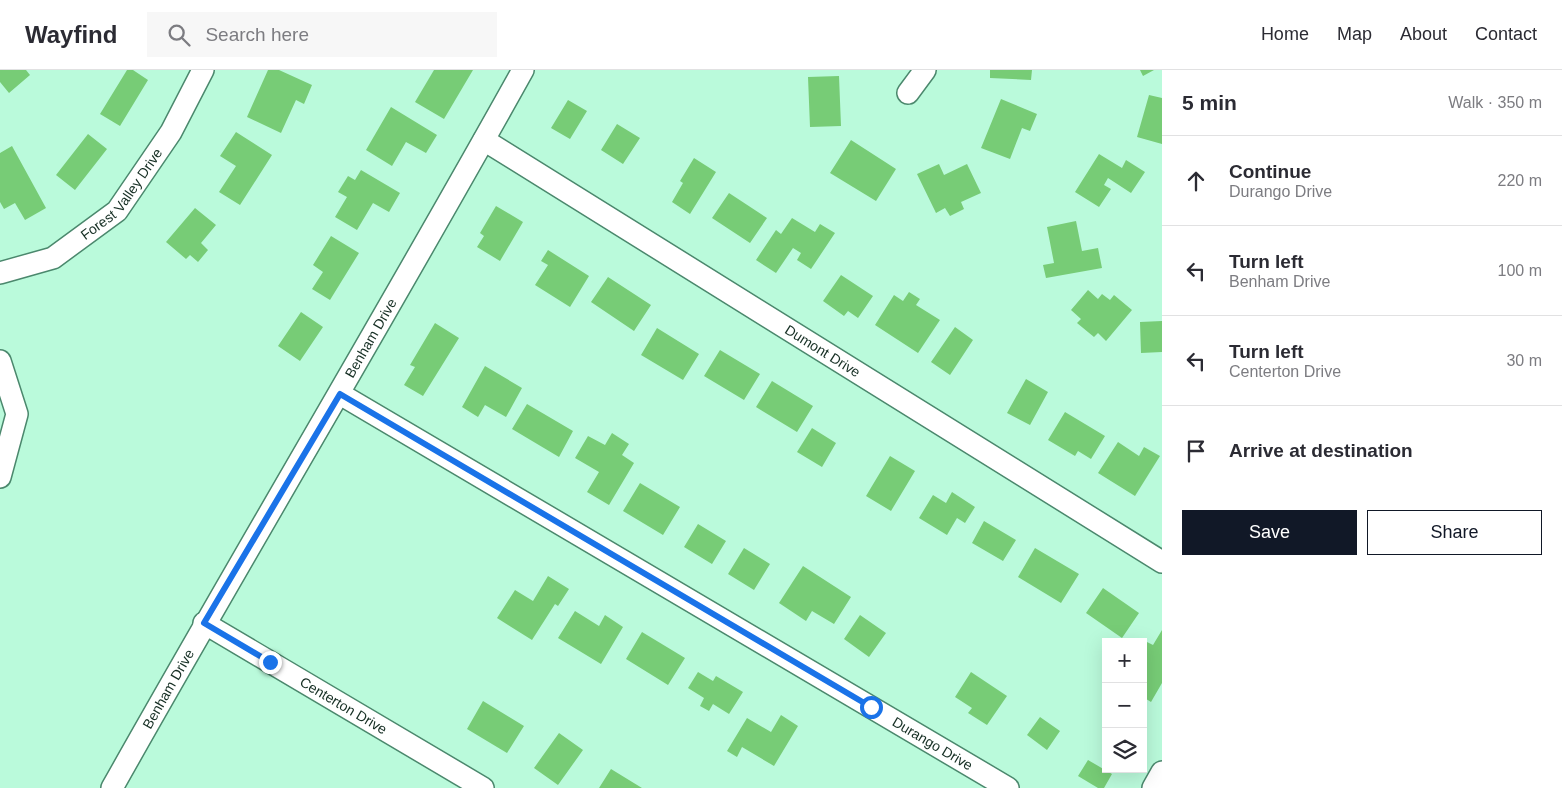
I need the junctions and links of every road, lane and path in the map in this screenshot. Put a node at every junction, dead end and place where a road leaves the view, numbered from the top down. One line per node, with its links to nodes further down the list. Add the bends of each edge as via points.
1 (203, 70): 6 (street, Forest Valley Drive, via 171,132 117,211 53,258)
2 (522, 70): 5 (street, Benham Drive)
3 (926, 70): 4 (street)
4 (908, 93)
5 (484, 140): 8 (street, Benham Drive); 10 (street, Dumont Drive)
6 (0, 273)
7 (0, 361): 9 (street, via 17,414)
8 (340, 394): 11 (street, Benham Drive); 15 (street, Durango Drive)
9 (0, 477)
10 (1162, 562)
11 (204, 623): 13 (street, Benham Drive); 14 (street, Centerton Drive)
12 (1162, 772): 16 (street)
13 (112, 788)
14 (483, 788)
15 (1008, 788)
16 (1153, 788)

